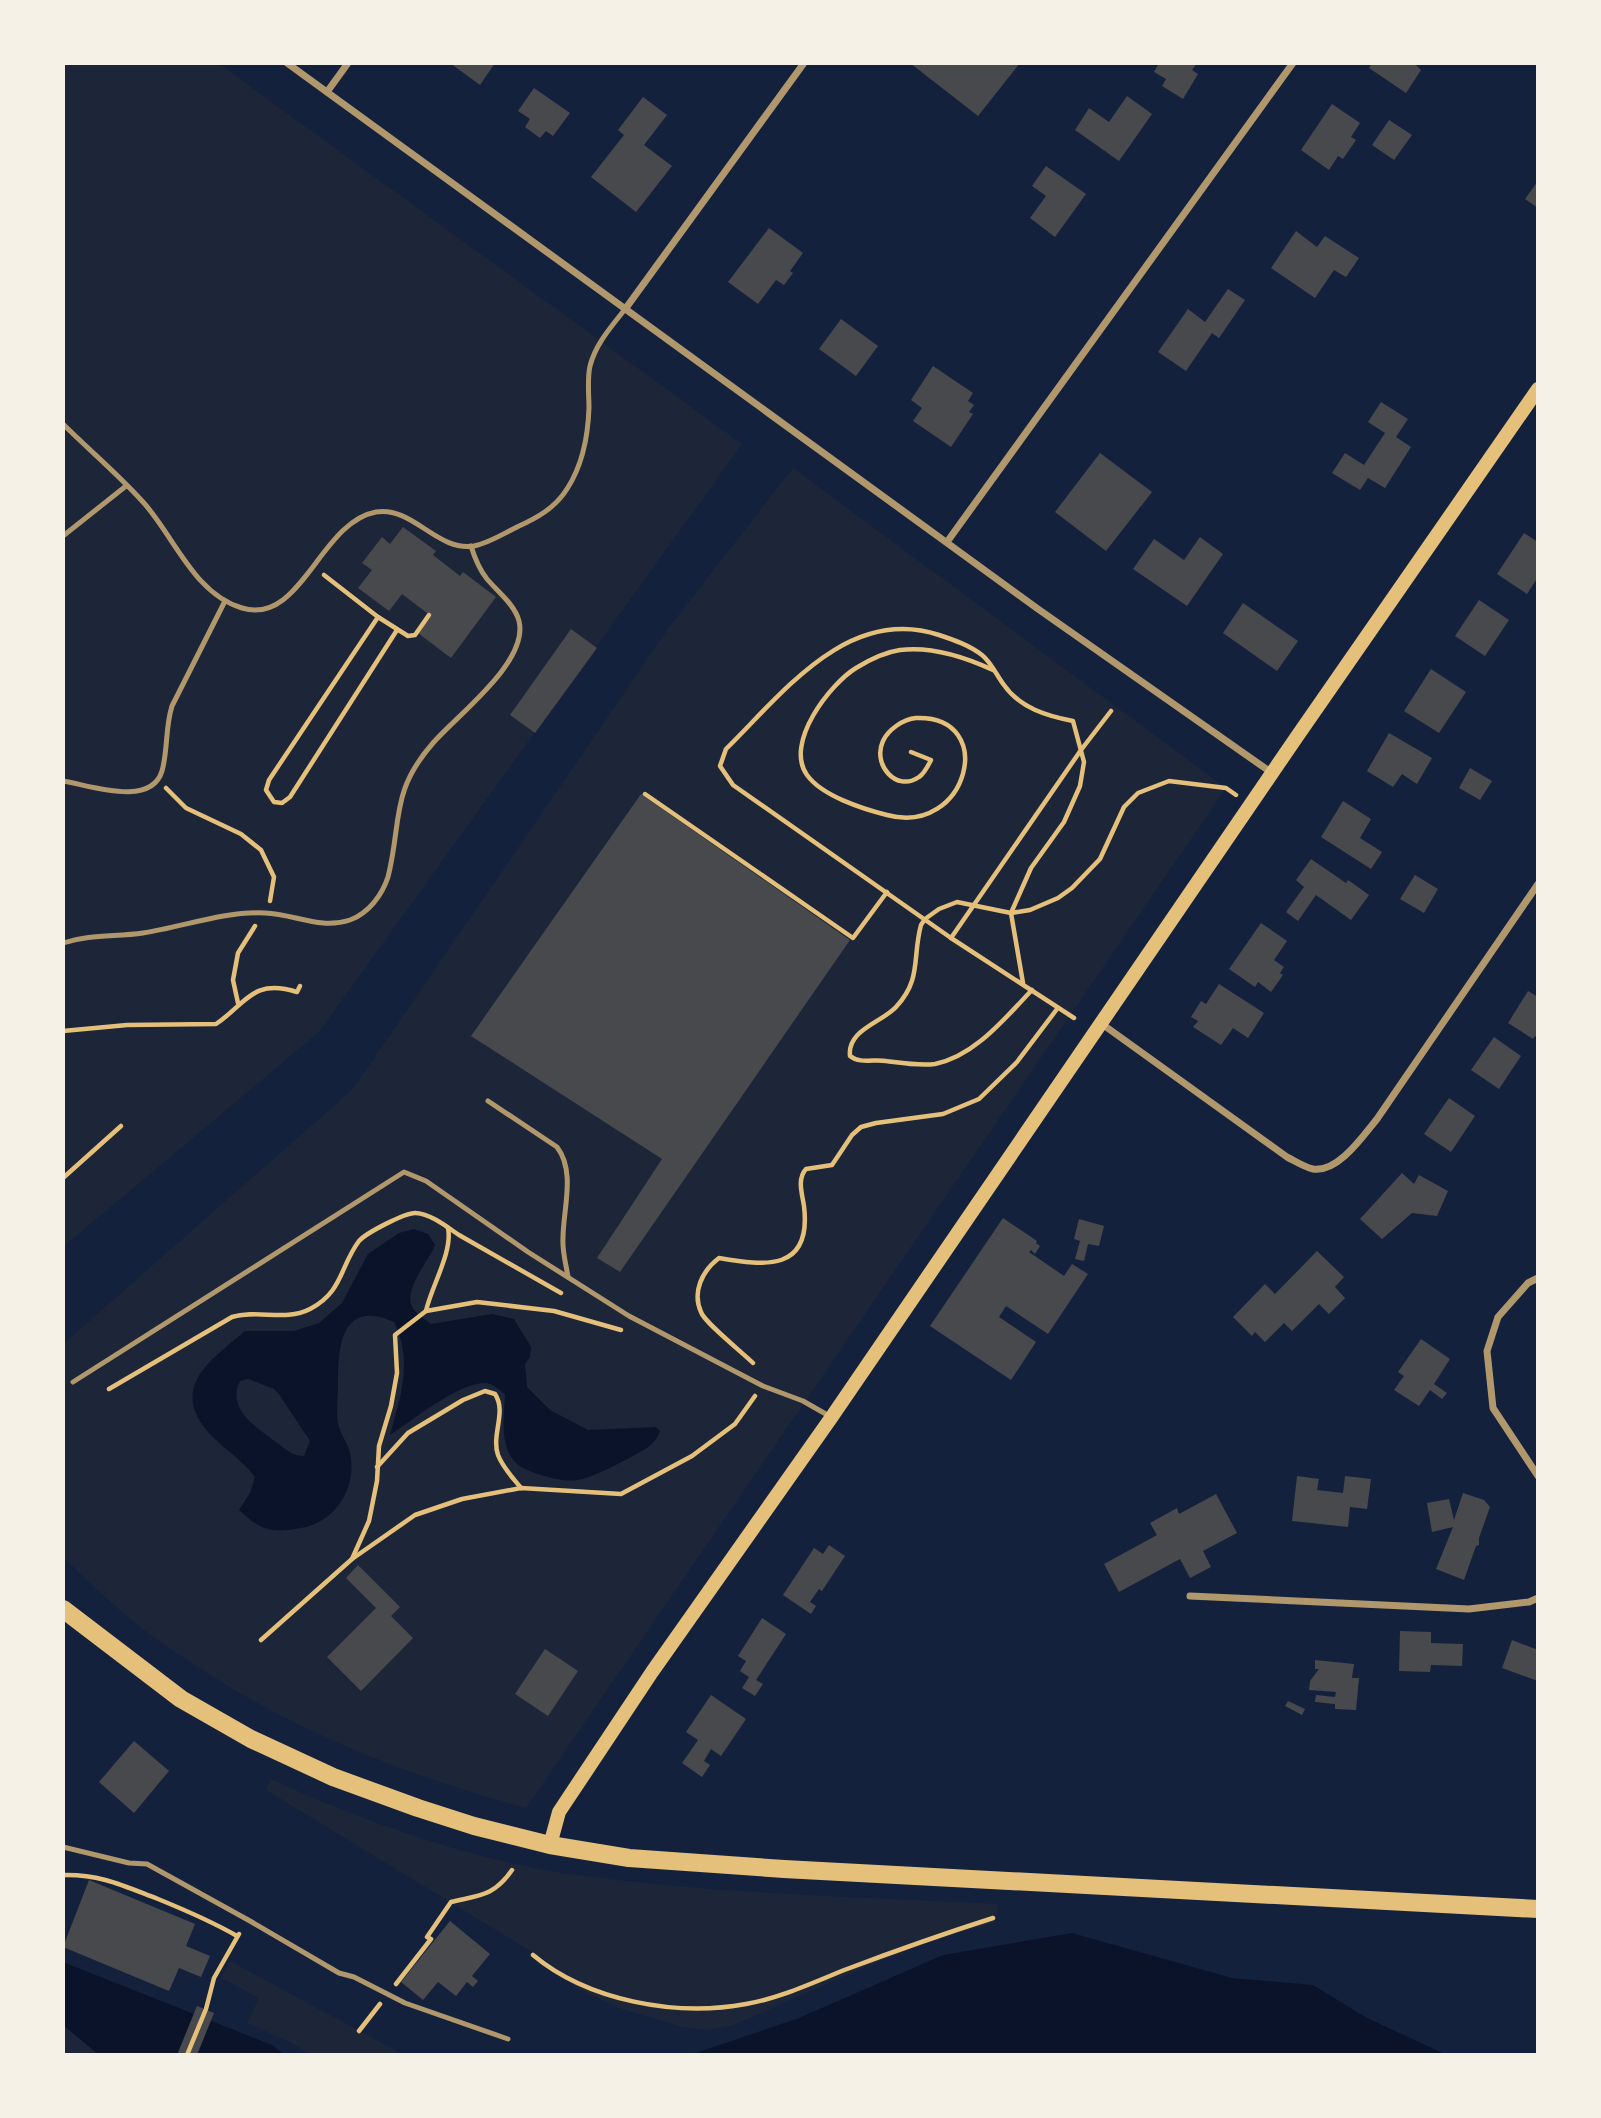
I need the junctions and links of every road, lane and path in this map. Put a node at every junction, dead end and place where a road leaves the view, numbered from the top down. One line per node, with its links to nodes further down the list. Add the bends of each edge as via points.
1 (287, 63): 5 (street)
2 (348, 63): 5 (street)
3 (804, 63): 6 (street)
4 (1293, 63): 11 (street)
5 (327, 92): 6 (street)
6 (626, 308): 11 (street); 12 (lane, via 601,340 589,369 587,431 567,490 537,518)
7 (1538, 389): 22 (main road)
8 (63, 424): 9 (lane)
9 (127, 486): 10 (lane); 14 (lane, via 202,581)
10 (63, 536)
11 (947, 542): 22 (street)
12 (471, 546): 13 (lane, via 435,536 395,513 378,512 362,516 346,528); 30 (lane, via 486,578 519,620 518,643 504,669 415,766 398,806 385,887 372,905 343,922 322,924)
13 (312, 566): 14 (lane, via 288,597 267,610 248,610); 16 (path)
14 (225, 601): 23 (lane, via 172,706)
15 (429, 615): 17 (path, via 415,635)
16 (378, 617): 17 (path); 17 (path, via 269,780 266,790 274,802 290,797)
17 (397, 630)
18 (994, 671): 20 (path, via 1010,693 1044,716 1073,721); 21 (path, via 957,656 925,650 899,650 878,657 854,669 810,720 802,742 802,764 811,780 849,803 890,816 915,818 935,812 948,801 962,779 965,758 961,737 948,724 931,719 913,718 897,724 882,742 881,760 891,778 909,782 921,776 931,760); 28 (path, via 984,656 965,644 921,629 873,632 812,664 726,749 720,766 733,785)
19 (1111, 711): 20 (path)
20 (1081, 750): 29 (path); 31 (path, via 1084,768 1077,795 1059,831 1031,868)
21 (911, 752)
22 (1272, 773): 26 (main road)
23 (158, 780): 24 (lane, via 150,788 120,792); 30 (path, via 186,808 233,829 261,850 274,877)
24 (63, 781)
25 (645, 794): 28 (path, via 853,938)
26 (1252, 804): 31 (path, via 1226,789 1169,781 1138,793 1124,807 1100,859 1072,888 1044,905); 41 (main road)
27 (1538, 884): 41 (street, via 1377,1119 1345,1156 1328,1167 1315,1170 1287,1157)
28 (887, 892): 32 (path)
29 (974, 905): 31 (path); 32 (path, via 949,904); 33 (path)
30 (266, 913): 34 (lane); 38 (path, via 238,953 233,980)
31 (1011, 913): 35 (path)
32 (925, 919): 33 (path); 37 (path, via 911,984 895,1007 855,1039 849,1053 852,1058 925,1065 945,1061 990,1032)
33 (951, 938): 35 (path)
34 (63, 943)
35 (1023, 983): 37 (path)
36 (300, 986): 38 (path, via 297,992 260,991)
37 (1032, 989): 39 (path)
38 (239, 1003): 42 (path, via 216,1024)
39 (1057, 1009): 40 (path); 45 (path, via 1017,1062 979,1099 943,1114 861,1127)
40 (1074, 1018)
41 (1101, 1023): 55 (main road)
42 (63, 1031)
43 (488, 1101): 48 (lane, via 557,1147 564,1157 568,1175 563,1242)
44 (121, 1126): 46 (path)
45 (832, 1165)
46 (63, 1178)
47 (448, 1228): 50 (path); 51 (path, via 444,1257); 54 (path, via 416,1212 405,1215 364,1236 339,1283 311,1308 289,1315 232,1317)
48 (568, 1277): 53 (lane, via 426,1181 404,1172); 55 (lane, via 629,1316)
49 (1538, 1278): 57 (street, via 1498,1317 1487,1351 1493,1408)
50 (565, 1295)
51 (426, 1311): 52 (path, via 477,1302 554,1311 621,1331); 56 (path, via 395,1335 397,1373)
52 (600, 1316)
53 (74, 1382)
54 (109, 1389)
55 (831, 1418): 63 (main road, via 559,1812)
56 (377, 1466): 58 (path, via 369,1521); 58 (path, via 408,1433 485,1391 495,1394 501,1403 497,1453 521,1488 462,1499 415,1515)
57 (1538, 1476)
58 (352, 1559): 62 (path)
59 (1190, 1596): 60 (street, via 1469,1609)
60 (1538, 1598)
61 (63, 1609): 63 (main road, via 181,1699 251,1739 333,1777 418,1808)
62 (261, 1640)
63 (550, 1845): 67 (main road, via 629,1858 784,1869)
64 (63, 1847): 69 (lane, via 147,1864)
65 (512, 1870): 72 (path, via 502,1885 490,1892 451,1902 428,1937 432,1941)
66 (63, 1875): 70 (path, via 90,1875 118,1883)
67 (1538, 1909)
68 (993, 1918): 71 (path, via 773,1998 705,2010 615,1997 546,1966)
69 (250, 1921): 70 (path); 72 (lane, via 339,1973)
70 (237, 1936): 75 (path, via 214,1978)
71 (533, 1955)
72 (388, 1994): 73 (path); 74 (lane)
73 (359, 2031)
74 (508, 2039)
75 (187, 2055)

